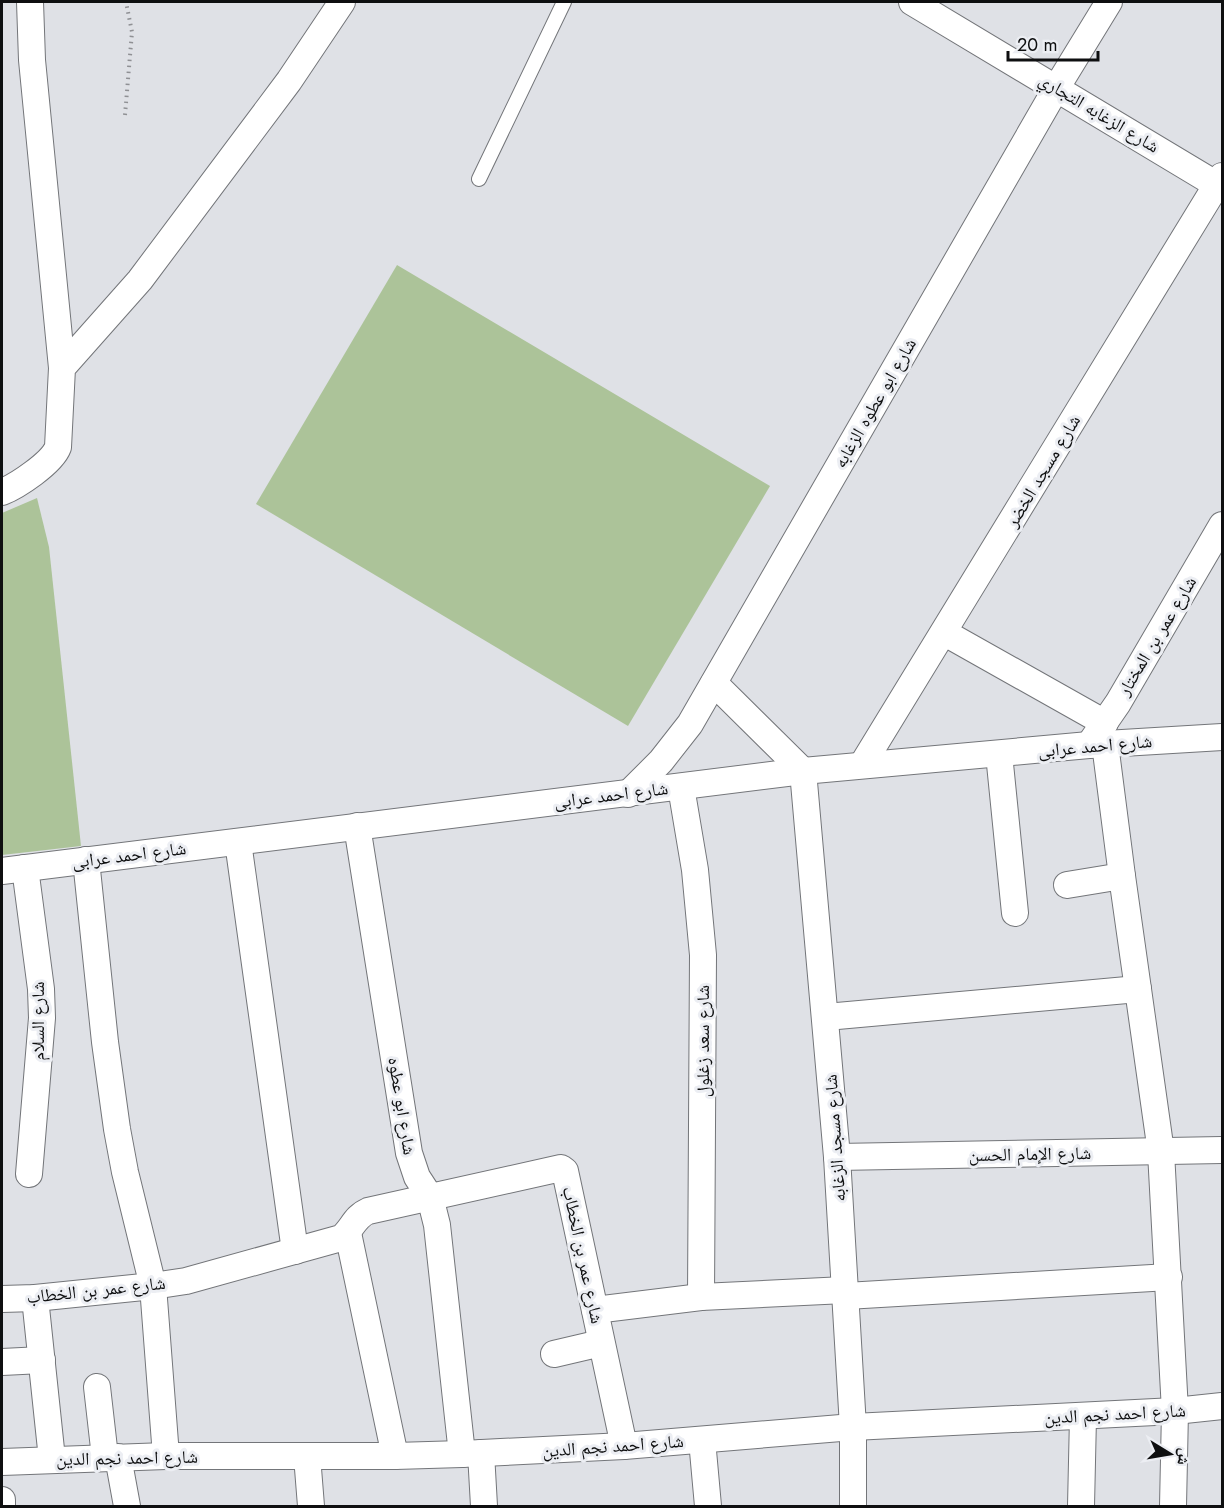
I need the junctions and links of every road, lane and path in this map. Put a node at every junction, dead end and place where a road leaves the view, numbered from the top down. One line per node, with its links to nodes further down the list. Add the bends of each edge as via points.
1 (30, 2): 11 (street, via 32,60)
2 (126, 2): 8 (path, via 132,32)
3 (342, 2): 11 (street, via 289,81 140,280)
4 (564, 2): 9 (lane)
5 (912, 2): 7 (street, شارع الزغابه التجاري)
6 (1109, 2): 7 (street, شارع ابو عطوه الزغابه)
7 (1057, 87): 10 (street, شارع الزغابه التجاري); 15 (street, شارع ابو عطوه الزغابه)
8 (125, 115)
9 (479, 179)
10 (1221, 182): 14 (street, شارع مسجد الخضر)
11 (62, 368): 12 (street, via 55,454)
12 (3, 484)
13 (1222, 525): 17 (street, شارع عمر بن المختار)
14 (945, 633): 17 (street); 19 (street, شارع مسجد الخضر)
15 (714, 683): 20 (street); 22 (street, شارع ابو عطوه الزغابه, via 690,724)
16 (1222, 737): 17 (street, شارع احمد عرابى)
17 (1099, 738): 18 (street, شارع احمد عرابى); 27 (street)
18 (999, 754): 19 (street, شارع احمد عرابى); 29 (street)
19 (862, 765): 20 (street, شارع احمد عرابى)
20 (802, 771): 21 (street, شارع احمد عرابى); 31 (street, شارع مسجد الزغابه)
21 (681, 787): 22 (street, شارع احمد عرابى); 43 (street, شارع سعد زغلول, via 695,870 703,955)
22 (628, 794): 23 (street, شارع احمد عرابى)
23 (357, 826): 24 (street, شارع احمد عرابى); 36 (street, شارع ابو عطوه, via 409,1153 417,1177)
24 (238, 842): 25 (street, شارع احمد عرابى); 38 (street)
25 (86, 860): 26 (street, شارع احمد عرابى); 40 (street, via 117,1129)
26 (13, 869): 35 (street, شارع السلام, via 40,989 42,1018)
27 (1122, 876): 28 (street); 30 (street)
28 (1067, 885)
29 (1015, 913)
30 (1138, 989): 31 (street); 33 (street)
31 (826, 1017): 34 (street, شارع مسجد الزغابه)
32 (1222, 1150): 33 (street, شارع الإمام الحسن)
33 (1161, 1152): 34 (street, شارع الإمام الحسن); 39 (street)
34 (837, 1157): 41 (street, شارع مسجد الزغابه)
35 (29, 1174)
36 (430, 1197): 37 (street, شارع عمر بن الخطاب, via 362,1214); 45 (street, شارع عمر بن الخطاب, via 563,1169); 57 (street, شارع ابو عطوه)
37 (348, 1233): 38 (street, شارع عمر بن الخطاب); 60 (street)
38 (295, 1251): 40 (street, شارع عمر بن الخطاب, via 186,1281)
39 (1169, 1277): 41 (street); 52 (street)
40 (153, 1286): 42 (street, شارع عمر بن الخطاب); 58 (street)
41 (845, 1293): 43 (street); 54 (street, شارع مسجد الزغابه)
42 (35, 1298): 44 (street, شارع عمر بن الخطاب); 48 (street)
43 (701, 1298): 45 (street)
44 (2, 1299)
45 (595, 1310): 46 (street, شارع عمر بن الخطاب)
46 (601, 1343): 47 (street); 56 (street, شارع عمر بن الخطاب)
47 (554, 1354)
48 (42, 1360): 49 (street); 62 (street)
49 (2, 1362)
50 (97, 1387): 61 (street)
51 (1222, 1406): 52 (street, شارع احمد نجم الدين)
52 (1175, 1412): 53 (street, شارع احمد نجم الدين); 72 (street)
53 (1083, 1417): 54 (street, شارع احمد نجم الدين); 71 (street)
54 (854, 1427): 55 (street, شارع احمد نجم الدين); 70 (street, شارع مسجد الزغابه)
55 (702, 1440): 56 (street, شارع احمد نجم الدين); 69 (street)
56 (624, 1446): 57 (street, شارع احمد نجم الدين)
57 (472, 1454): 60 (street, شارع احمد نجم الدين); 68 (street, شارع ابو عطوه)
58 (166, 1456): 59 (street, شارع احمد نجم الدين); 61 (street, شارع احمد نجم الدين)
59 (307, 1456): 60 (street, شارع احمد نجم الدين); 67 (street)
60 (395, 1456)
61 (111, 1457): 62 (street, شارع احمد نجم الدين); 66 (street)
62 (52, 1459): 63 (street, شارع احمد نجم الدين)
63 (2, 1462)
64 (2, 1500): 65 (street)
65 (2, 1506)
66 (127, 1506)
67 (311, 1506)
68 (484, 1506)
69 (708, 1506)
70 (853, 1506)
71 (1081, 1506)
72 (1173, 1506)

